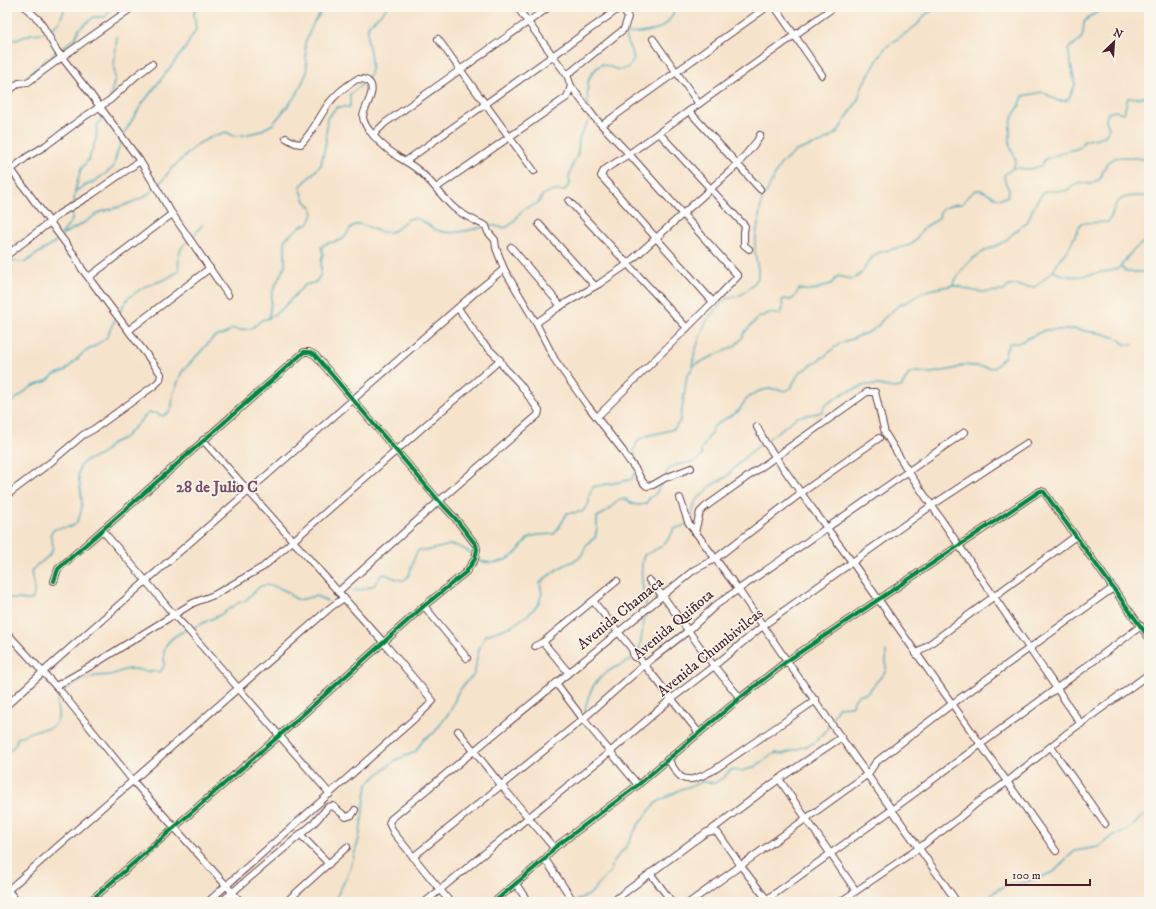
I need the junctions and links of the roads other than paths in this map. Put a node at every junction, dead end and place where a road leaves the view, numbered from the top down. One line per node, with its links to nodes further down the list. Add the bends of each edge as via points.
1 (25, 7): 14 (street, via 40,21)
2 (133, 7): 14 (street)
3 (517, 7): 9 (street)
4 (549, 7): 9 (street)
5 (621, 7): 13 (street); 18 (street, via 628,17 624,29)
6 (767, 7): 17 (street)
7 (775, 7): 10 (street)
8 (834, 7): 10 (street)
9 (528, 22): 13 (street); 16 (street)
10 (794, 35): 19 (street); 23 (street)
11 (438, 39): 16 (street)
12 (653, 39): 17 (street)
13 (553, 56): 18 (street); 22 (street)
14 (62, 57): 21 (street, via 28,82 19,83); 24 (street)
15 (152, 64): 24 (street, via 110,100)
16 (460, 70): 22 (street); 28 (street, via 384,123)
17 (676, 72): 23 (street); 26 (street)
18 (567, 75): 20 (street)
19 (822, 75)
20 (571, 86): 26 (street); 30 (street, via 567,97)
21 (7, 92)
22 (485, 104): 30 (street); 34 (street)
23 (699, 104): 25 (street)
24 (99, 106): 33 (street); 37 (street)
25 (689, 111): 27 (street); 36 (street)
26 (602, 125): 32 (street)
27 (659, 133): 32 (street); 40 (street)
28 (373, 135): 31 (street, via 365,125 363,116 372,95 371,85 366,80 357,79 342,89 329,103 301,144); 34 (street, via 396,156)
29 (760, 135): 36 (street)
30 (509, 137): 38 (street); 39 (street)
31 (286, 138)
32 (629, 154): 44 (street); 47 (street, via 604,170 601,176)
33 (140, 161): 43 (street); 45 (street)
34 (406, 161): 39 (street)
35 (7, 164): 37 (street)
36 (738, 165): 40 (street); 41 (street)
37 (9, 171): 45 (street)
38 (534, 172)
39 (436, 188): 53 (street, via 455,208 486,226 495,240)
40 (711, 189): 44 (street); 49 (street, via 745,226 744,245)
41 (760, 189)
42 (569, 201): 51 (street)
43 (172, 214): 52 (street); 54 (street)
44 (682, 214): 47 (street); 57 (street, via 738,276)
45 (50, 222): 50 (street); 54 (street)
46 (538, 224): 55 (street)
47 (656, 238): 51 (street); 57 (street)
48 (511, 247): 58 (street)
49 (749, 249)
50 (7, 255)
51 (627, 264): 55 (street); 61 (street)
52 (210, 268): 56 (street); 62 (street)
53 (504, 269): 59 (street); 60 (street)
54 (89, 277): 62 (street)
55 (595, 286): 58 (street)
56 (228, 295)
57 (713, 302): 61 (street)
58 (560, 306): 60 (street)
59 (458, 308): 63 (street, via 484,344); 64 (street)
60 (536, 323): 65 (street, via 555,360)
61 (687, 328): 65 (street)
62 (129, 330): 77 (street, via 161,374 160,380 83,435)
63 (500, 360): 71 (street); 79 (street, via 536,406 538,415)
64 (353, 400): 69 (street, via 315,355 304,352); 71 (street); 75 (street)
65 (597, 417): 73 (street, via 647,486)
66 (757, 427): 72 (street)
67 (965, 432): 74 (street, Avenida Quiñota)
68 (879, 438): 76 (street, Avenida Chamaca)
69 (203, 440): 75 (street); 82 (street)
70 (1027, 443): 80 (street, Avenida Chumbivilcas)
71 (396, 450): 79 (street); 85 (street)
72 (776, 457): 74 (street, via 867,392 875,392 885,433); 76 (street); 83 (street, via 705,507 700,512)
73 (691, 468)
74 (908, 471): 80 (street); 81 (street, Avenida Quiñota)
75 (249, 491): 85 (street); 91 (street)
76 (801, 493): 81 (street); 87 (street, Avenida Chamaca)
77 (7, 495)
78 (680, 498): 83 (street, via 688,522)
79 (439, 501): 95 (street); 101 (street, via 456,518 477,550 475,559 466,572)
80 (931, 506): 86 (street); 88 (street, Avenida Chumbivilcas)
81 (827, 528): 88 (street); 94 (street, Avenida Quiñota)
82 (102, 530): 90 (street, via 58,569); 91 (street)
83 (695, 532): 87 (street)
84 (1076, 536): 86 (street, via 1044,492 1040,491); 93 (street); 97 (street)
85 (293, 541): 95 (street); 102 (street, via 263,567)
86 (958, 546): 97 (street); 99 (street)
87 (715, 559): 94 (street); 96 (street, Avenida Chamaca, via 694,570)
88 (852, 562): 99 (street); 103 (street, Avenida Chumbivilcas)
89 (650, 580): 96 (street)
90 (54, 581)
91 (146, 581): 102 (street); 118 (street)
92 (617, 581): 100 (street)
93 (1113, 588): 104 (street); 112 (street)
94 (738, 589): 103 (street); 105 (street, Avenida Quiñota)
95 (338, 592): 98 (street)
96 (663, 596): 105 (street); 106 (street, Avenida Chamaca)
97 (994, 597): 112 (street); 113 (street)
98 (344, 598): 110 (street); 123 (street)
99 (878, 600): 113 (street); 115 (street)
100 (593, 601): 106 (street); 109 (street)
101 (424, 606): 110 (street); 114 (street)
102 (174, 615): 122 (street); 123 (street)
103 (764, 625): 115 (street); 117 (street, Avenida Chumbivilcas)
104 (1141, 626): 108 (street); 124 (street)
105 (688, 631): 116 (street, Avenida Quiñota); 117 (street)
106 (617, 632): 116 (street, via 632,649 634,657 640,659); 119 (street, Avenida Chamaca)
107 (7, 633): 118 (street)
108 (1149, 638)
109 (543, 642): 111 (street); 119 (street)
110 (384, 643): 134 (street); 147 (street, via 433,701)
111 (535, 646)
112 (1029, 649): 124 (street); 128 (street)
113 (916, 654): 128 (street)
114 (467, 658)
115 (787, 661): 125 (street); 127 (street)
116 (644, 665): 126 (street); 130 (street, Avenida Quiñota)
117 (714, 666): 125 (street); 126 (street, Avenida Chumbivilcas)
118 (43, 672): 122 (street); 129 (street)
119 (568, 672): 121 (street, Avenida Chamaca)
120 (1149, 674): 131 (street)
121 (556, 683): 130 (street); 138 (street, Avenida Chamaca)
122 (56, 686): 143 (street)
123 (238, 688): 134 (street); 143 (street)
124 (1057, 688): 131 (street); 136 (street)
125 (740, 698): 133 (street)
126 (671, 699): 133 (street); 139 (street, Avenida Chumbivilcas)
127 (816, 700): 135 (street); 140 (street, via 714,770 696,778 688,780 680,776)
128 (952, 704): 136 (street); 141 (street, via 876,762)
129 (7, 705)
130 (583, 718): 139 (street); 146 (street, Avenida Quiñota)
131 (1081, 724): 137 (street)
132 (458, 731): 138 (street)
133 (699, 733): 140 (street)
134 (280, 735): 147 (street); 153 (street)
135 (842, 737): 141 (street); 142 (street)
136 (980, 744): 144 (street); 148 (street)
137 (1051, 747): 144 (street); 152 (street)
138 (473, 751): 146 (street); 161 (street, Avenida Chamaca, via 391,819 389,823 394,833)
139 (610, 752): 145 (street); 150 (street, Avenida Chumbivilcas)
140 (668, 759): 145 (street)
141 (868, 774): 148 (street); 151 (street)
142 (779, 779): 151 (street); 154 (street)
143 (133, 781): 153 (street); 168 (street)
144 (1007, 782): 158 (street); 159 (street)
145 (638, 784): 157 (street)
146 (501, 785): 150 (street); 161 (street, Avenida Quiñota)
147 (330, 794): 167 (street)
148 (892, 809): 158 (street); 160 (street)
149 (355, 810): 155 (street, via 352,815 346,817 332,806 328,806 314,823)
150 (529, 817): 157 (street); 169 (street, Avenida Chumbivilcas)
151 (806, 818): 160 (street); 164 (street)
152 (1105, 824)
153 (174, 827): 167 (street); 174 (street)
154 (710, 831): 164 (street, via 718,833); 165 (street)
155 (300, 834): 163 (street); 171 (street)
156 (347, 847): 163 (street)
157 (554, 848): 162 (street)
158 (919, 848): 170 (street); 188 (street)
159 (1056, 851)
160 (830, 854): 170 (street); 172 (street)
161 (413, 856): 169 (street)
162 (545, 859): 166 (street); 183 (street)
163 (330, 864): 178 (street)
164 (741, 866): 172 (street); 186 (street)
165 (650, 873): 184 (street); 185 (street)
166 (516, 884): 181 (street); 182 (street)
167 (226, 885): 171 (street); 175 (street)
168 (7, 890): 173 (street)
169 (440, 890): 179 (street, Avenida Chumbivilcas); 180 (street)
170 (856, 891): 187 (street)
171 (233, 893): 176 (street); 177 (street)
172 (766, 901)
173 (18, 902)
174 (89, 902)
175 (208, 902)
176 (221, 902)
177 (241, 902)
178 (286, 902)
179 (425, 902)
180 (450, 902)
181 (494, 902)
182 (528, 902)
183 (574, 902)
184 (612, 902)
185 (672, 902)
186 (690, 902)
187 (840, 902)
188 (957, 902)

